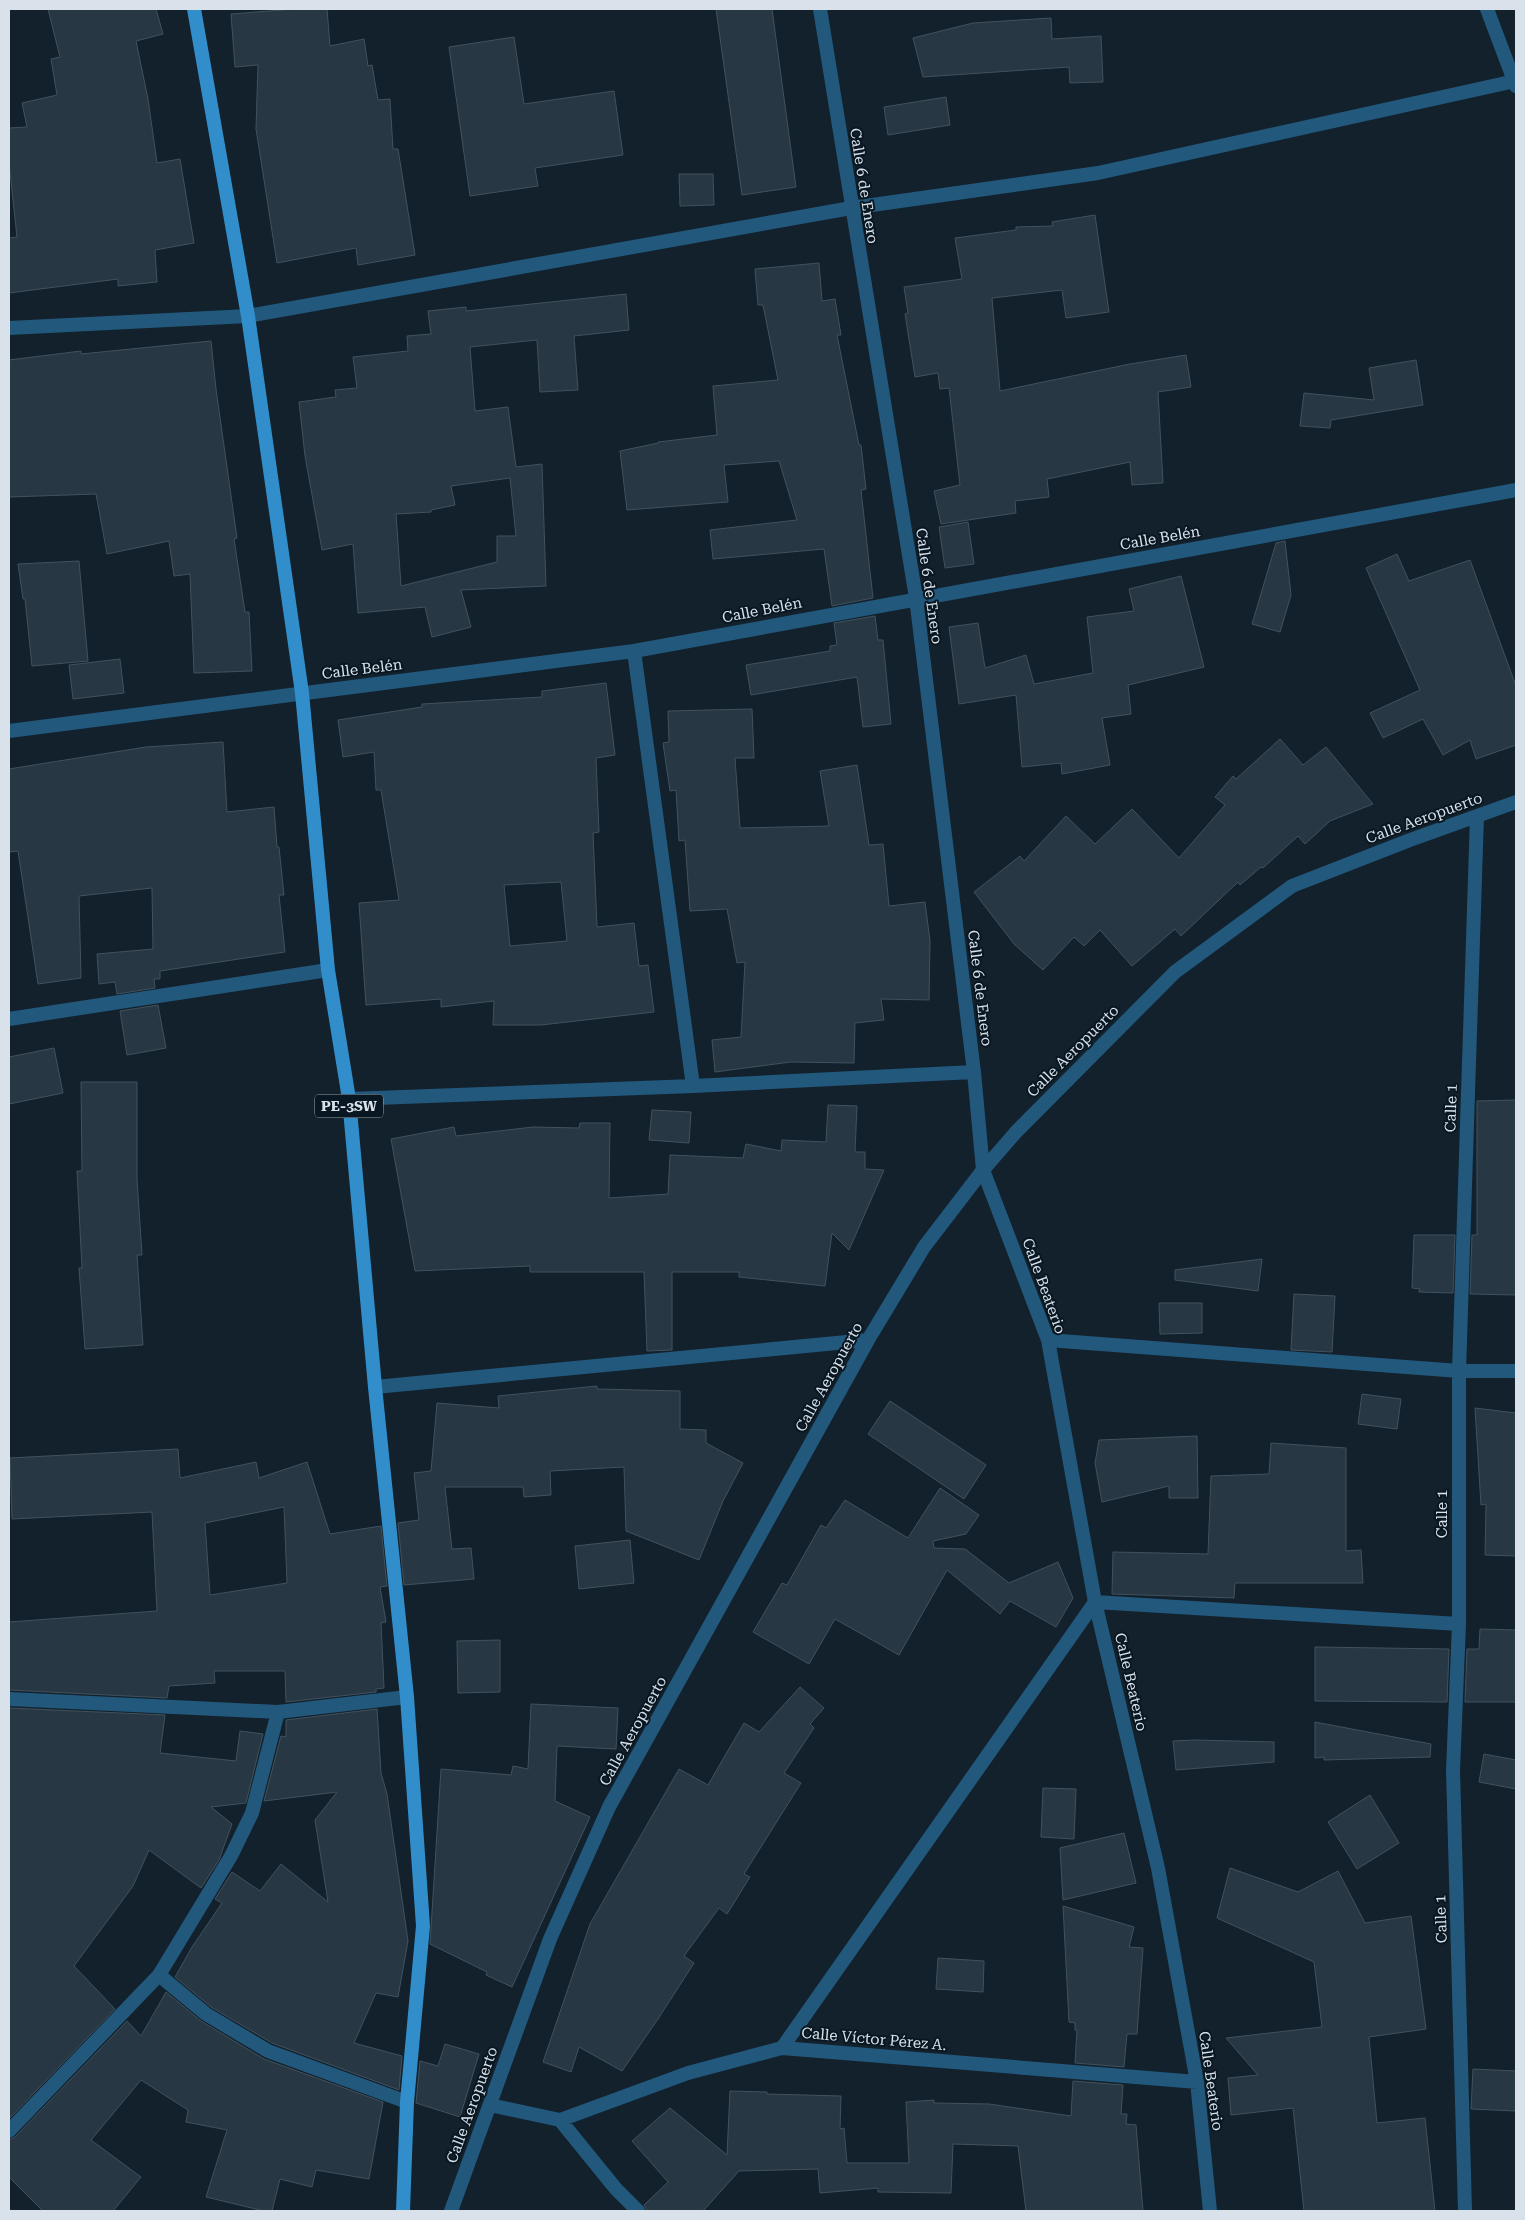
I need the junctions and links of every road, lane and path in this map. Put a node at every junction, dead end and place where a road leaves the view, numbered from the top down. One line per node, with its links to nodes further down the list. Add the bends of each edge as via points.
1 (194, 9): 6 (main road, PE-3SW)
2 (820, 9): 5 (street, Calle 6 de Enero)
3 (1488, 9): 4 (street)
4 (1515, 83): 5 (street, via 1098,173)
5 (851, 208): 6 (street); 9 (street, Calle 6 de Enero)
6 (248, 316): 7 (street); 11 (main road, PE-3SW)
7 (9, 328)
8 (1516, 490): 9 (street, Calle Belén)
9 (916, 598): 10 (street, Calle Belén); 17 (street, Calle 6 de Enero)
10 (634, 651): 11 (street, Calle Belén); 18 (street)
11 (302, 693): 12 (street, Calle Belén); 15 (main road, PE-3SW)
12 (9, 731)
13 (1516, 802): 14 (street, Calle Aeropuerto)
14 (1477, 816): 20 (street, Calle Aeropuerto, via 1292,886 1175,972 1016,1132); 24 (street, Calle 1)
15 (328, 970): 16 (street); 19 (main road, PE-3SW)
16 (9, 1019)
17 (974, 1072): 18 (street); 20 (street, Calle 6 de Enero)
18 (693, 1086): 19 (street)
19 (349, 1099): 25 (main road, PE-3SW)
20 (983, 1170): 21 (street, Calle Aeropuerto, via 924,1247); 22 (street, Calle Beaterio)
21 (868, 1340): 25 (street); 35 (street, Calle Aeropuerto, via 609,1807 550,1939)
22 (1048, 1340): 24 (street); 26 (street, Calle Beaterio)
23 (1516, 1371): 24 (street)
24 (1459, 1372): 27 (street, Calle 1)
25 (375, 1387): 28 (main road, PE-3SW)
26 (1095, 1602): 27 (street); 32 (street); 33 (street, Calle Beaterio, via 1158,1868)
27 (1459, 1624): 42 (street, Calle 1, via 1453,1770)
28 (408, 1697): 30 (street); 34 (main road, PE-3SW, via 423,1926)
29 (9, 1699): 30 (street)
30 (278, 1712): 31 (street, via 252,1813 231,1856)
31 (158, 1975): 34 (street, via 206,2014 268,2051); 37 (street)
32 (782, 2048): 33 (street, Calle Víctor Pérez A.); 36 (street, Calle Víctor Pérez A., via 688,2073)
33 (1196, 2082): 41 (street, Calle Beaterio)
34 (407, 2102): 38 (main road, PE-3SW)
35 (490, 2105): 36 (street); 39 (street, Calle Aeropuerto)
36 (560, 2120): 40 (street)
37 (9, 2131)
38 (403, 2211)
39 (451, 2211)
40 (638, 2211)
41 (1210, 2211)
42 (1465, 2211)

